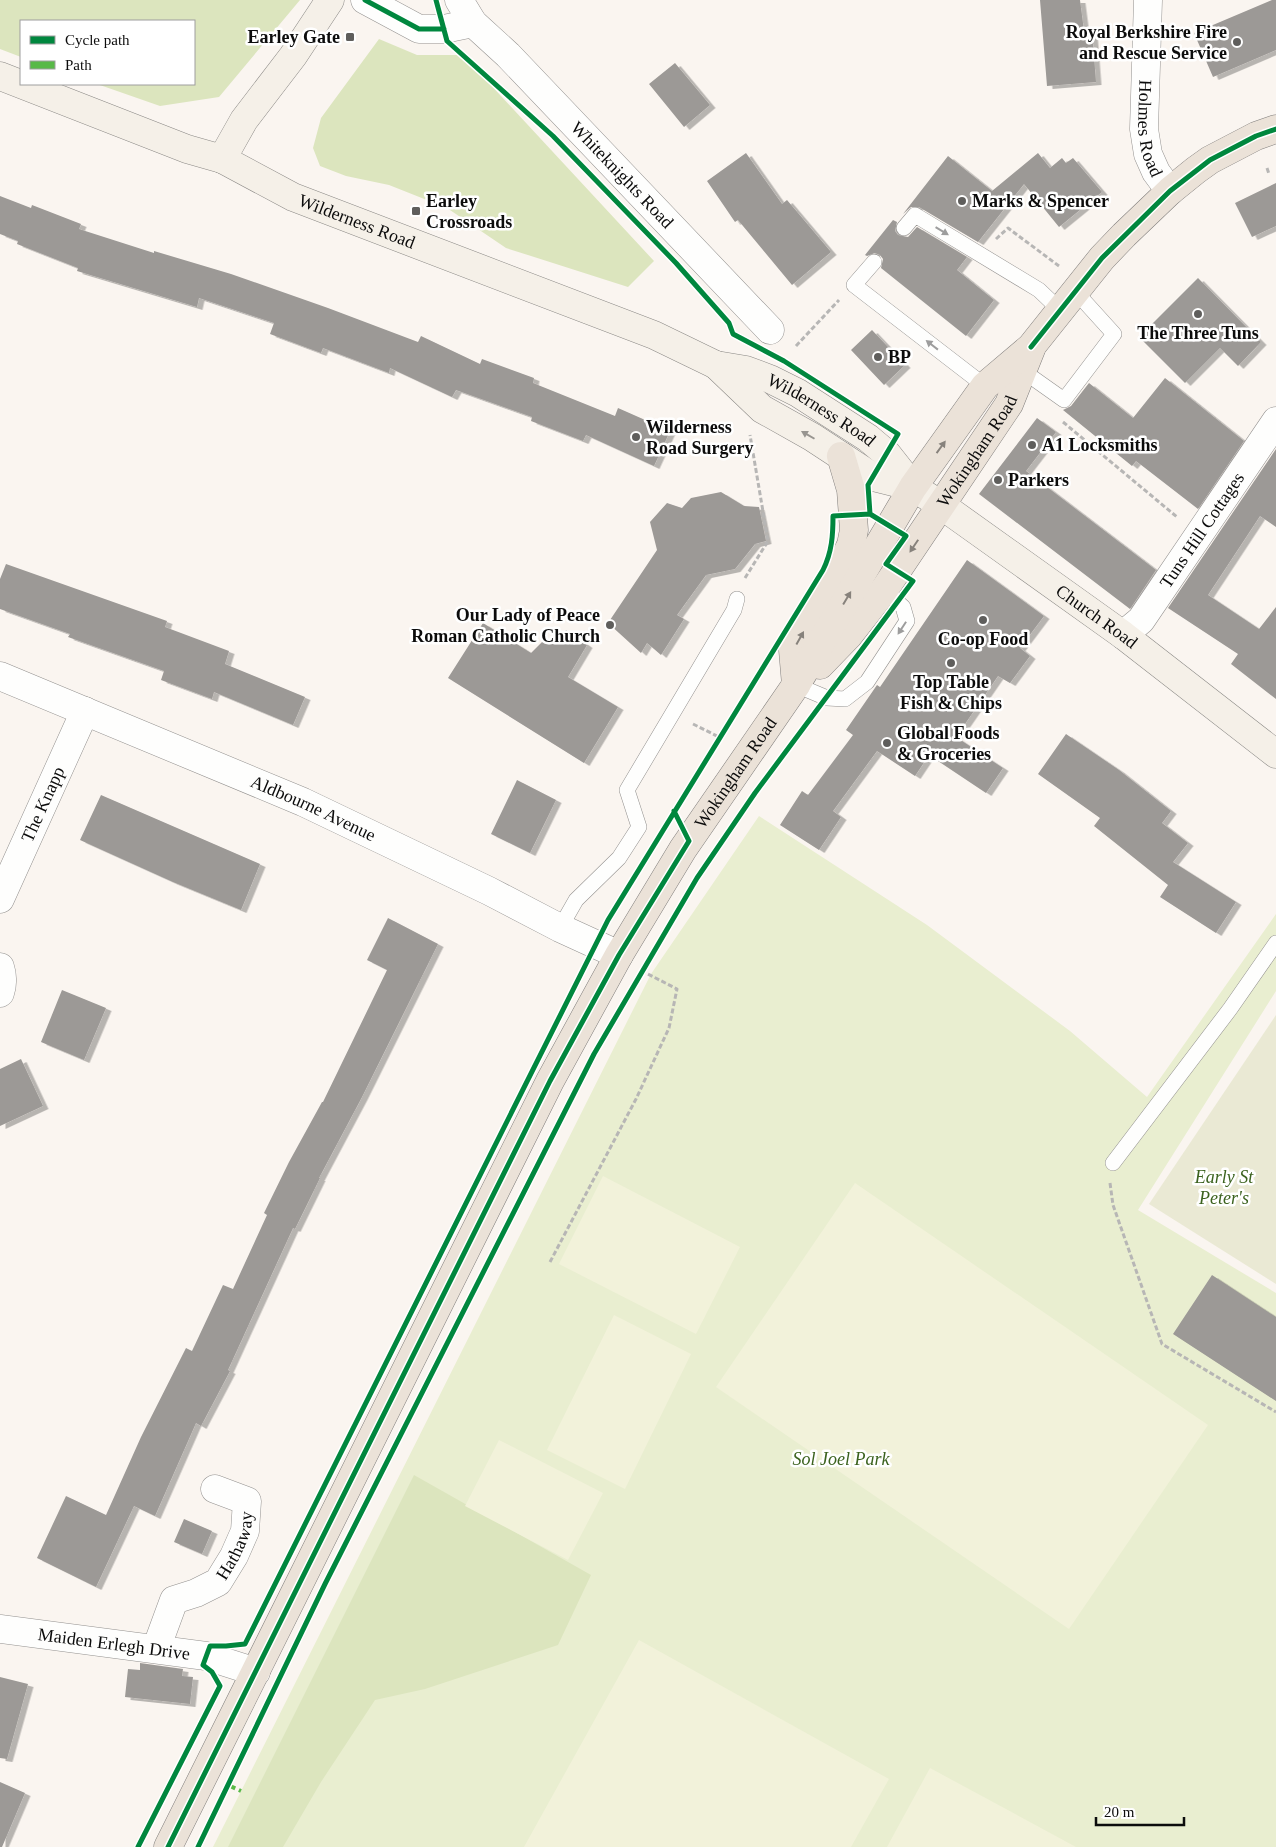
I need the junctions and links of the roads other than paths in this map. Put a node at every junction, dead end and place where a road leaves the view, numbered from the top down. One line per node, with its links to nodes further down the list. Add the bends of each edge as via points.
1 (330, 0): 9 (main road, via 293,56 244,120)
2 (365, 0): 4 (street, Whiteknights Road, via 420,29 444,29)
3 (1148, 0): 10 (street, Holmes Road, via 1144,129 1148,154)
4 (466, 11): 14 (street, Whiteknights Road)
5 (0, 76): 6 (main road, Wilderness Road)
6 (20, 84)
7 (23, 85): 9 (main road, Wilderness Road, via 187,149)
8 (1276, 129): 10 (main road, Wokingham Road, via 1210,160)
9 (222, 159): 16 (main road, Wilderness Road, via 294,198 654,335)
10 (1170, 191): 13 (main road, Wokingham Road, via 1102,258)
11 (904, 228): 13 (lane, one-way to 13, via 915,215 1038,290)
12 (874, 262): 17 (lane, one-way to 12, via 854,285)
13 (1068, 300): 15 (main road, Wokingham Road); 15 (lane, via 1114,334 1064,400)
14 (770, 330)
15 (1027, 359): 17 (main road, Wokingham Road); 21 (main road, Wokingham Road, via 1009,404)
16 (716, 365): 19 (main road, Wilderness Road, one-way to 16, via 762,409); 20 (main road, Wilderness Road, via 746,370 798,393 868,438 887,454)
17 (985, 386): 20 (main road, Wokingham Road, one-way to 17)
18 (1276, 422): 24 (street, Tuns Hill Cottages, via 1141,620)
19 (841, 456): 20 (main road, Wilderness Road, via 873,477); 26 (main road, one-way to 19, via 793,650 843,561 854,530 851,490)
20 (913, 487): 21 (main road, Church Road); 26 (main road, Wokingham Road, one-way to 20)
21 (941, 505): 22 (main road, Wokingham Road, one-way to 22); 24 (main road, Church Road)
22 (884, 590): 26 (main road, Wokingham Road, via 824,662); 26 (lane, one-way to 26, via 903,607 907,621 867,682 845,700 827,698)
23 (738, 599): 30 (lane, via 627,790 639,827 619,858 576,900)
24 (1124, 635): 28 (main road, Church Road)
25 (0, 676): 27 (street, Aldbourne Avenue)
26 (796, 685): 32 (main road, Wokingham Road, via 683,849)
27 (85, 711): 29 (street, The Knapp); 30 (street, Aldbourne Avenue, via 302,802 489,890)
28 (1276, 754)
29 (0, 899)
30 (560, 928): 32 (street, Aldbourne Avenue)
31 (1276, 943): 35 (lane)
32 (619, 955): 39 (main road, Wokingham Road, via 514,1152)
33 (0, 967): 34 (street)
34 (0, 993)
35 (1113, 1163)
36 (215, 1489): 38 (street, Hathaway, via 247,1501 245,1531 218,1582 174,1600)
37 (0, 1629): 38 (street, Maiden Erlegh Drive)
38 (156, 1648): 39 (street, Maiden Erlegh Drive, via 206,1656)
39 (256, 1672): 40 (main road, Wokingham Road)
40 (168, 1847)

